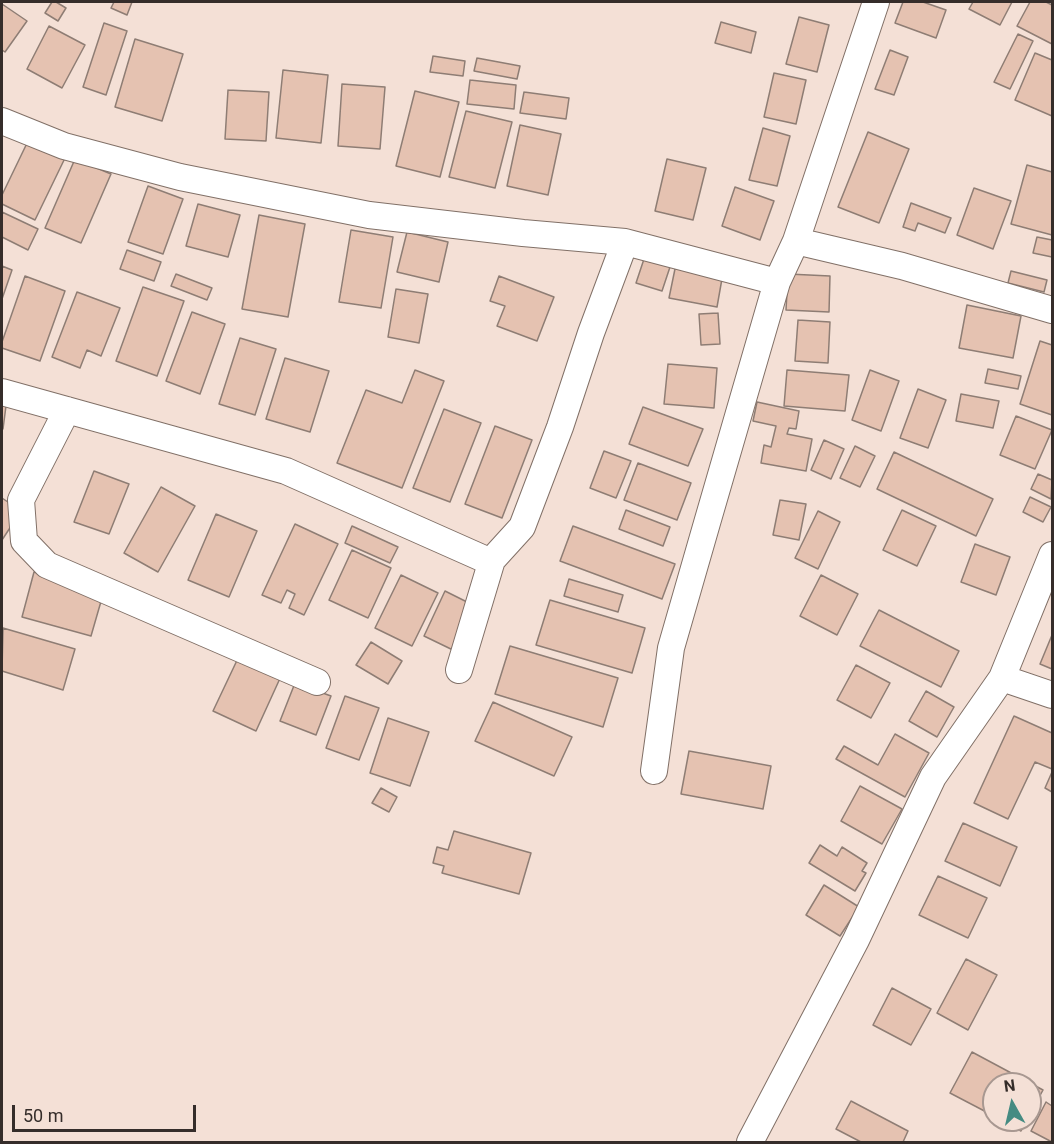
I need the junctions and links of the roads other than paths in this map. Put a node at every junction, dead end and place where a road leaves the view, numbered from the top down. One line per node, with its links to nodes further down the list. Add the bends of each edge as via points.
1 (876, 2): 3 (street)
2 (2, 121): 4 (street, via 64,146 180,177 369,215)
3 (796, 241): 5 (street); 6 (street, via 902,266)
4 (625, 242): 5 (street); 10 (street, via 522,527)
5 (777, 282): 15 (street, via 671,648)
6 (1053, 310)
7 (2, 392): 8 (street)
8 (67, 410): 10 (street, via 286,471); 13 (street, via 21,500 24,541 47,566)
9 (1053, 555): 12 (street)
10 (491, 562): 11 (street)
11 (459, 670)
12 (1002, 678): 14 (street); 16 (street, via 933,777 856,940)
13 (317, 682)
14 (1053, 695)
15 (654, 771)
16 (750, 1143)

